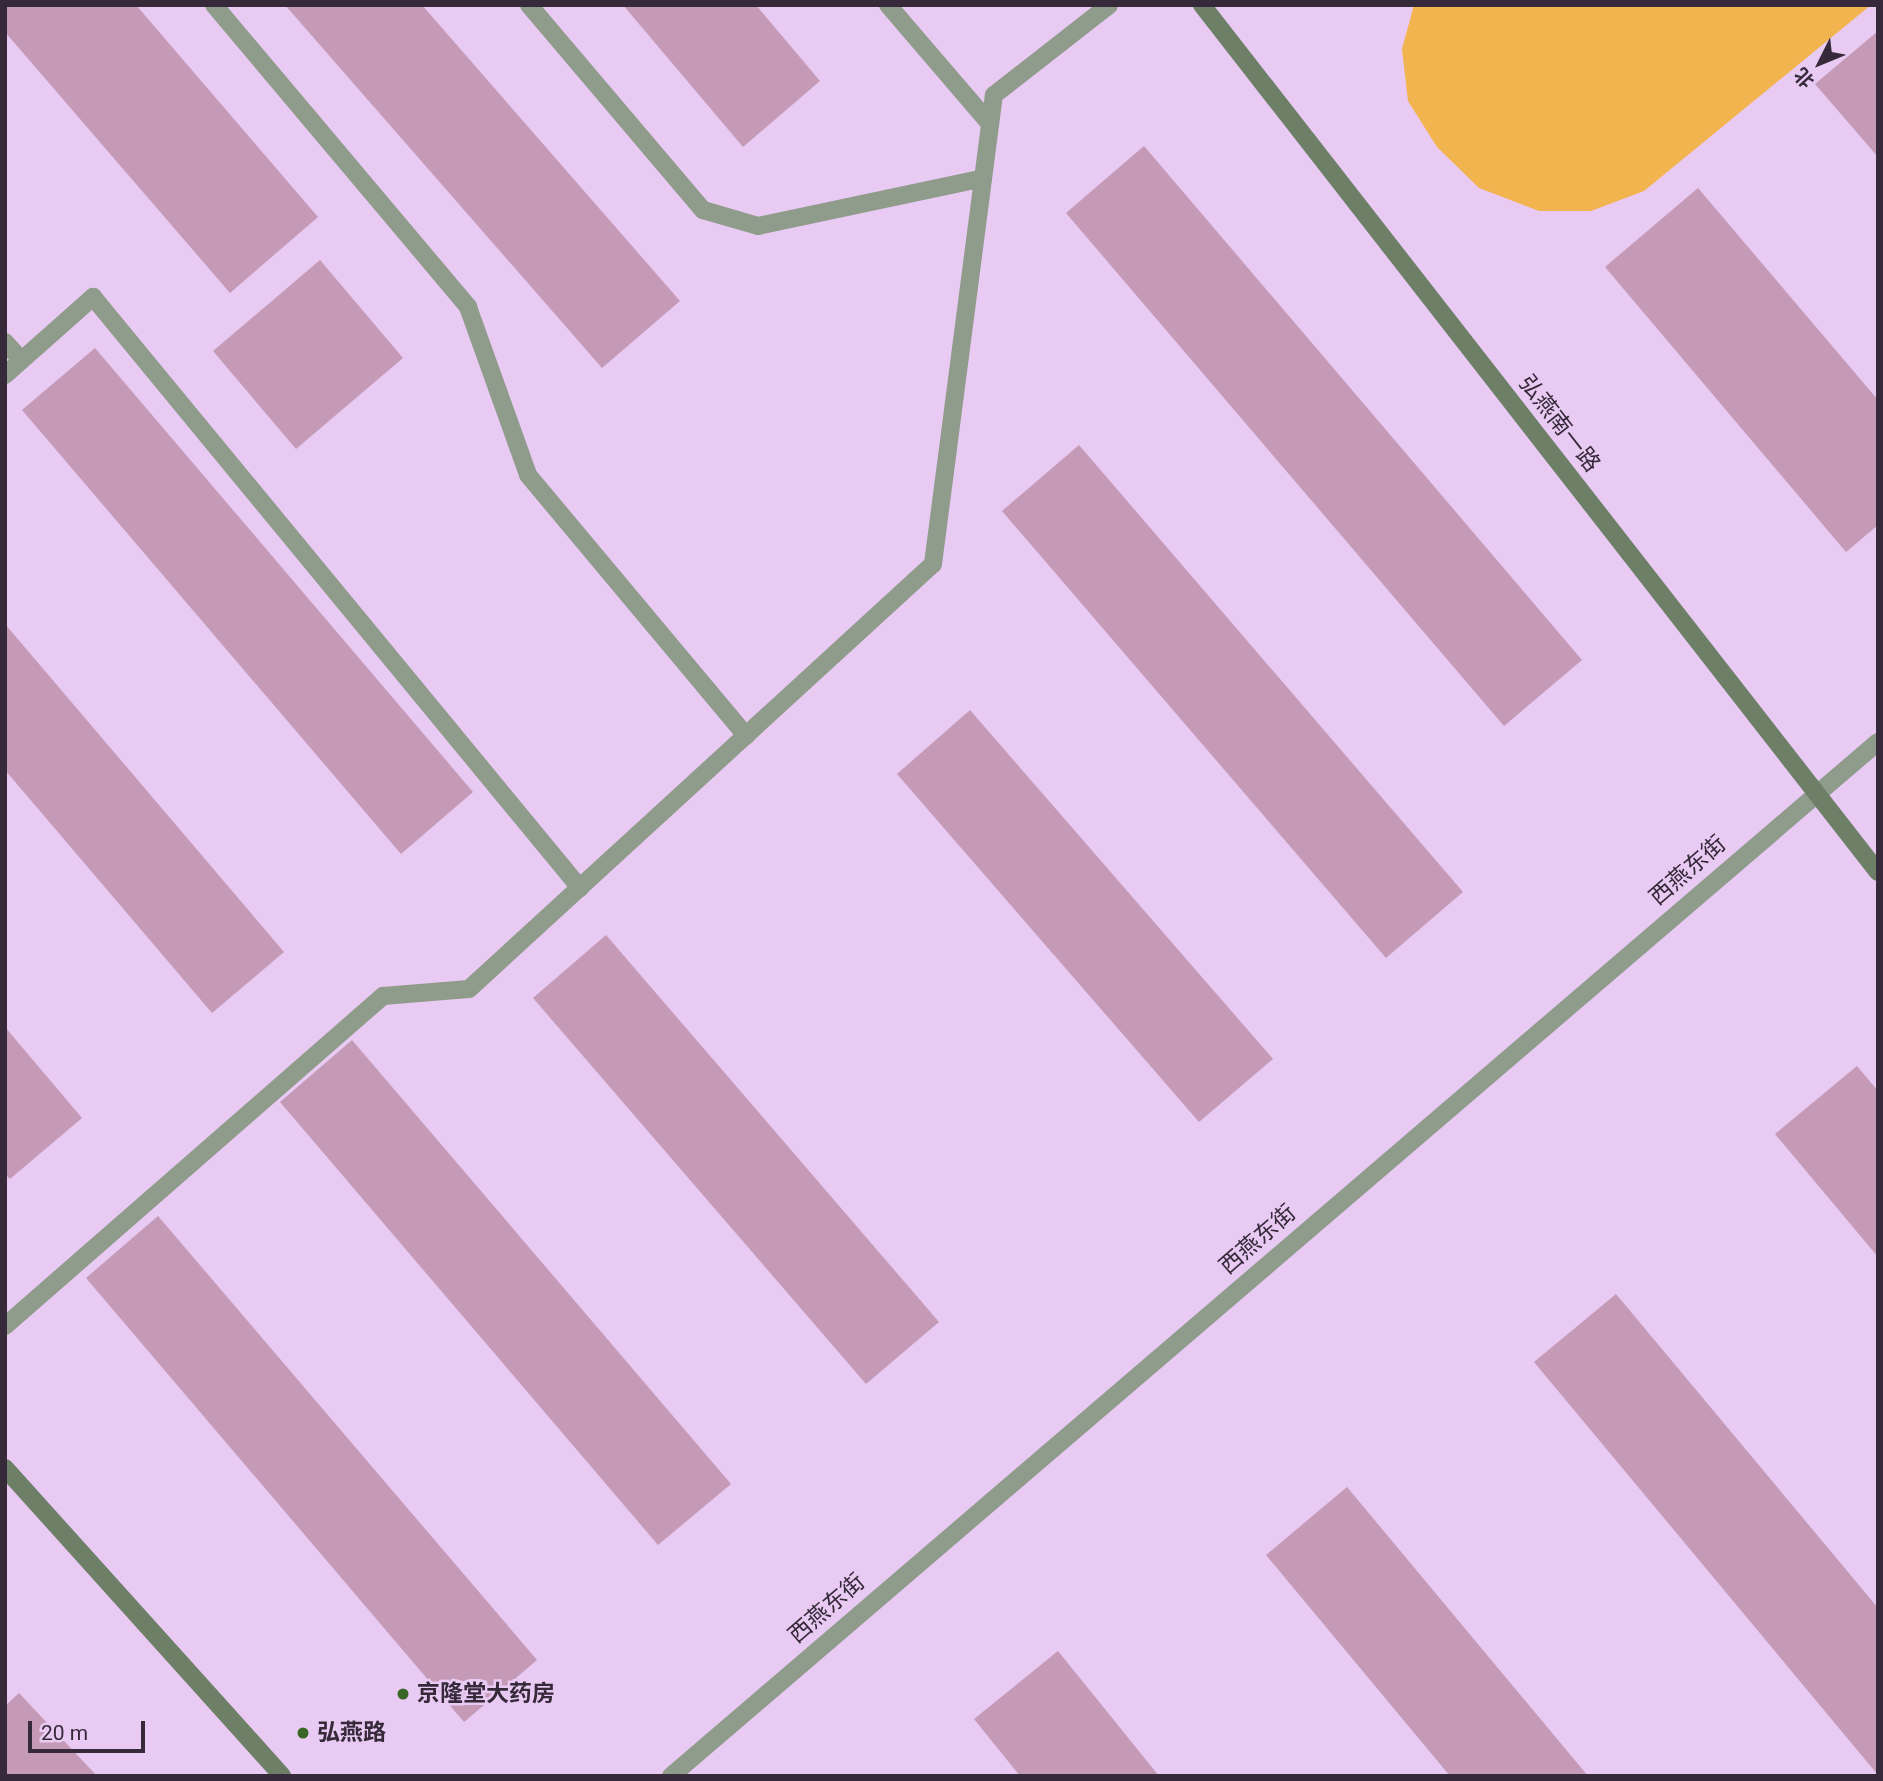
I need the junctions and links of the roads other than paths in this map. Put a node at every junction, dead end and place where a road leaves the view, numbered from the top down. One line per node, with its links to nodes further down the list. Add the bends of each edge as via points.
1 (214, 5): 11 (street, via 468,307 528,475)
2 (529, 5): 7 (street, via 703,210 758,226)
3 (888, 5): 6 (street)
4 (1109, 5): 6 (street, via 994,95)
5 (1202, 5): 13 (street, 弘燕南一路)
6 (990, 124): 7 (street)
7 (983, 178): 11 (street, via 933,565)
8 (5, 342): 9 (street)
9 (21, 360): 10 (street); 15 (street, via 93,297)
10 (5, 375)
11 (746, 736): 15 (street)
12 (1878, 742): 13 (street, 西燕东街)
13 (1816, 794): 14 (street, 弘燕南一路); 19 (street, 西燕东街)
14 (1878, 872)
15 (580, 888): 16 (street, via 469,989 383,996)
16 (5, 1326)
17 (5, 1468): 18 (street)
18 (282, 1776)
19 (671, 1776)

